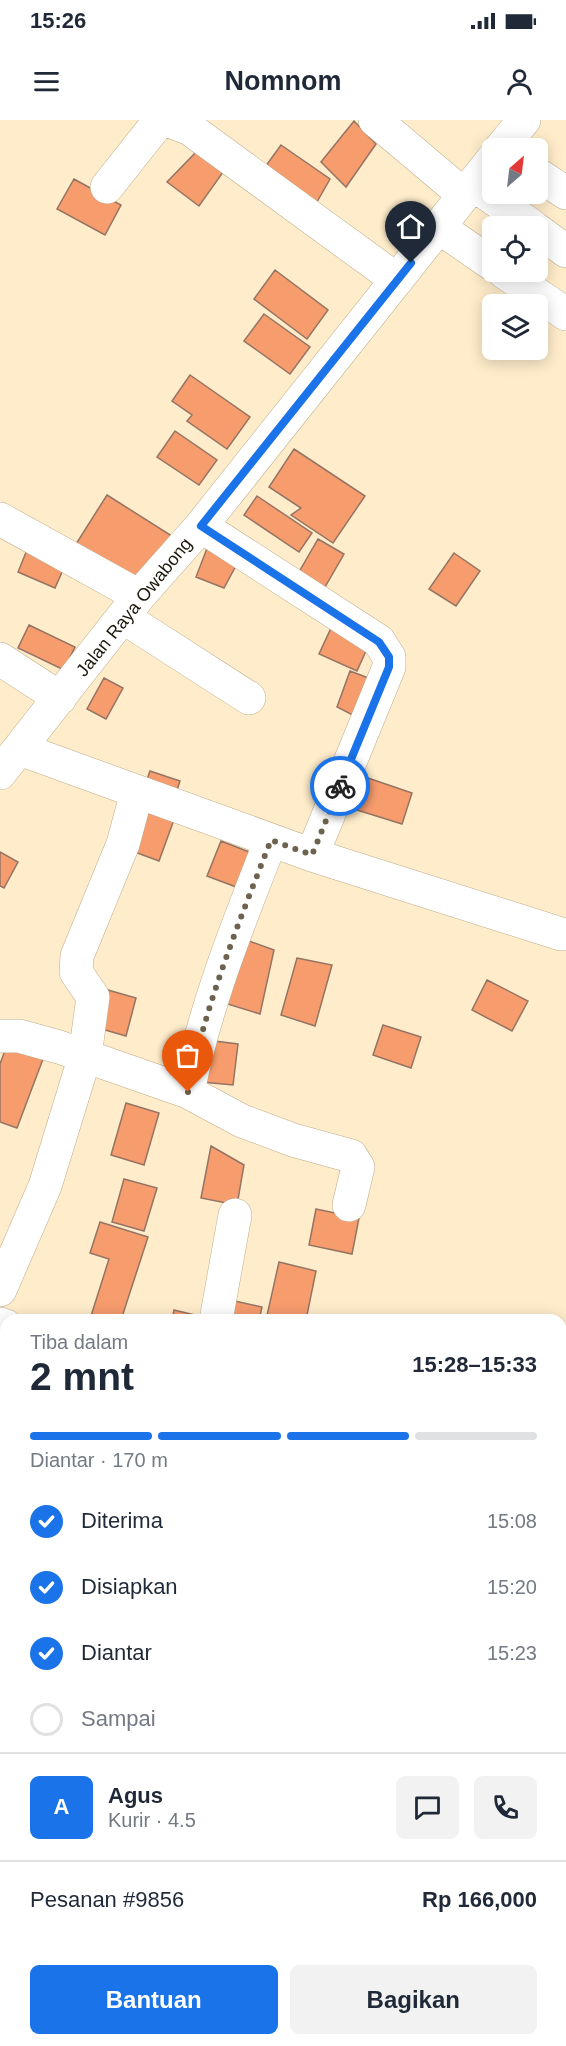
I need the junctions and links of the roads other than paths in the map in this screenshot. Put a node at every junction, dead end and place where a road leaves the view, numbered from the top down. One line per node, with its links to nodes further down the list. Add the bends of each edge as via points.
1 (160, 120): 8 (street)
2 (167, 120): 15 (street, via 190,129)
3 (375, 120): 6 (street)
4 (524, 120): 5 (street)
5 (509, 138)
6 (476, 180): 10 (street); 11 (street, Jalan Raya Owabong)
7 (548, 182): 9 (street)
8 (107, 187)
9 (566, 194)
10 (520, 216)
11 (440, 228): 14 (street); 15 (street, Jalan Raya Owabong)
12 (548, 238): 13 (street)
13 (566, 251)
14 (482, 257)
15 (397, 280): 19 (street, Jalan Raya Owabong)
16 (519, 282): 17 (street)
17 (566, 314)
18 (0, 519): 20 (street)
19 (201, 526): 20 (street, Jalan Raya Owabong); 27 (street, via 379,642 389,657 389,667)
20 (131, 606): 22 (street, Jalan Raya Owabong); 23 (street)
21 (0, 659): 22 (street)
22 (60, 698): 24 (street, Jalan Raya Owabong)
23 (249, 699)
24 (10, 761): 25 (street)
25 (137, 792): 26 (street); 30 (street, via 123,844 77,956 76,972 93,997)
26 (271, 840): 27 (street); 31 (street, via 216,990 194,1058)
27 (312, 855): 28 (street)
28 (561, 934)
29 (0, 1036): 30 (street, via 19,1036)
30 (85, 1056): 31 (street); 34 (street, via 45,1186)
31 (188, 1092): 32 (street, via 242,1121 351,1156 358,1167)
32 (349, 1205)
33 (235, 1215): 35 (street)
34 (0, 1290)
35 (217, 1314)

